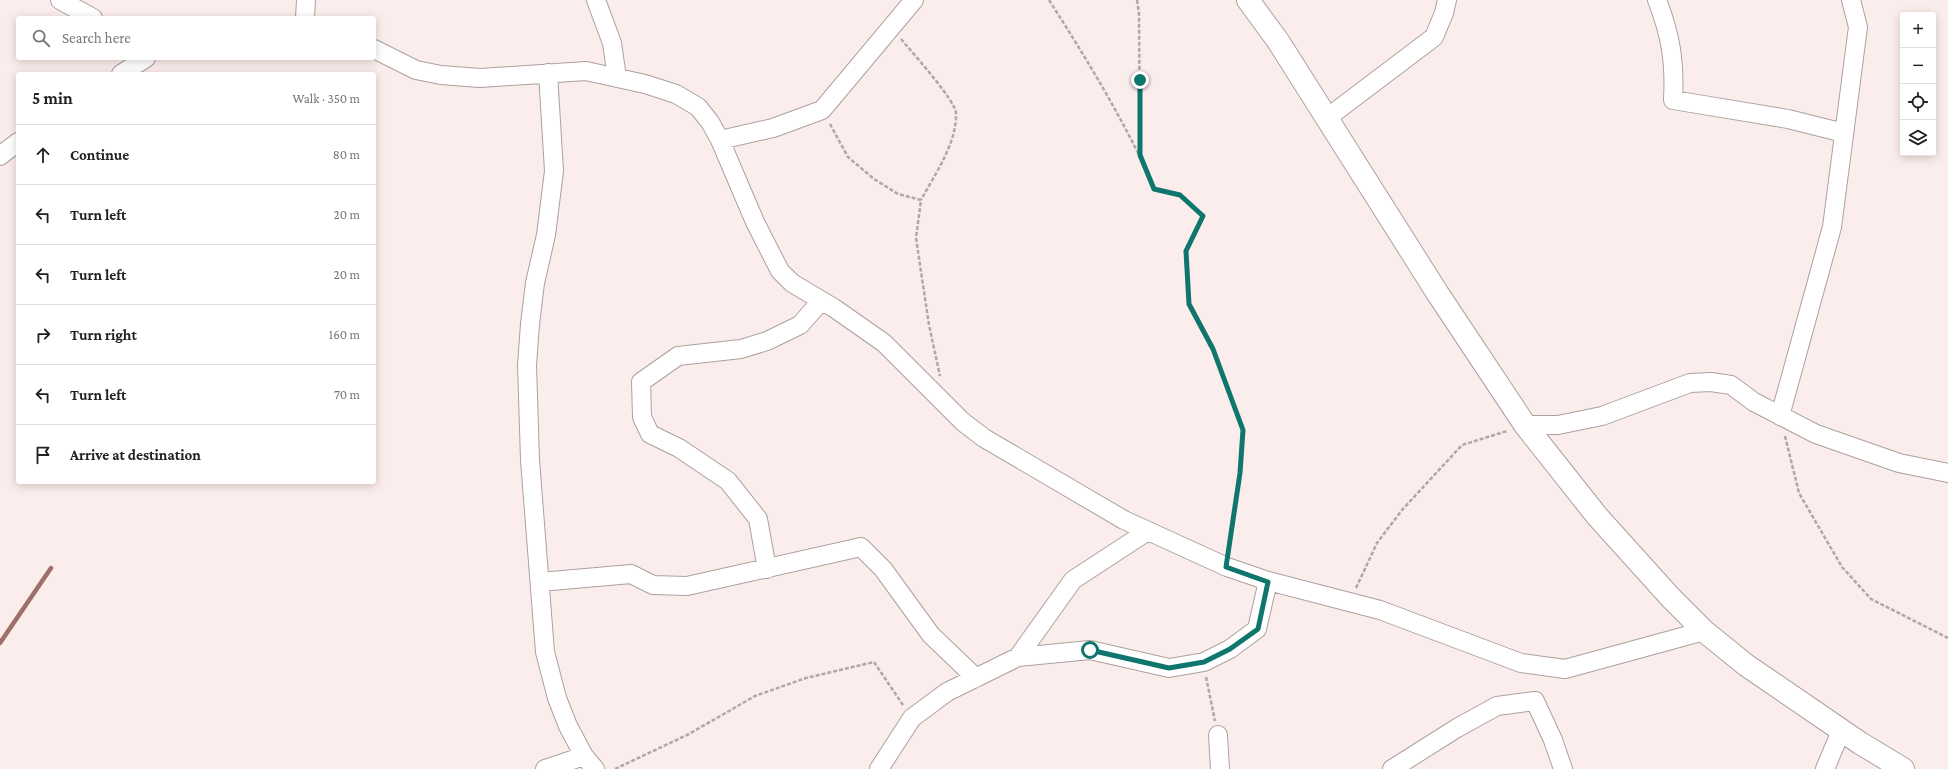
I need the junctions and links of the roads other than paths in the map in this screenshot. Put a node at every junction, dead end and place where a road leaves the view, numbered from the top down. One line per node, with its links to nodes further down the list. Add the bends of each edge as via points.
1 (60, 0): 9 (street)
2 (306, 0): 10 (street)
3 (596, 0): 15 (street, via 612,43)
4 (914, 0): 18 (street, via 822,110 774,128)
5 (1248, 0): 16 (main road, via 1278,41)
6 (1447, 0): 16 (street, via 1434,37)
7 (1657, 0): 17 (street, via 1668,27 1674,72 1673,100 1788,119)
8 (1851, 0): 17 (street, via 1858,27)
9 (89, 16)
10 (305, 16)
11 (376, 50): 14 (street, via 416,70 441,75 480,78)
12 (143, 60): 13 (street)
13 (124, 72)
14 (548, 73): 15 (street, via 586,71); 27 (street, via 554,171 546,235 535,283 527,365 530,460)
15 (617, 78): 18 (street, via 645,84 689,101 698,107 710,122)
16 (1327, 118): 23 (main road, via 1438,294)
17 (1844, 133): 22 (street, via 1832,227)
18 (720, 140): 21 (street, via 755,222 780,271 792,283)
19 (16, 144): 20 (street)
20 (0, 156)
21 (820, 301): 25 (street, via 884,343 964,422 984,438 1124,520); 26 (street, via 800,325 767,340 741,349 678,356 641,382 642,417 650,434 680,448 728,481 758,519)
22 (1780, 416): 23 (street, via 1754,402 1731,385 1711,382 1690,383 1602,416 1558,425); 24 (street, via 1816,434 1899,463)
23 (1525, 425): 29 (main road, via 1597,516)
24 (1948, 473)
25 (1148, 531): 28 (street, via 1226,567); 30 (street, via 1073,580)
26 (767, 569): 27 (street, via 687,586 653,585 630,574); 31 (street, via 861,547 883,569 931,635)
27 (540, 582): 34 (street, via 545,652 557,698 568,726)
28 (1268, 582): 29 (street, via 1380,610 1521,663 1552,668 1565,669 1587,664); 30 (street, via 1258,629 1230,649 1204,662 1169,668 1090,650)
29 (1704, 631): 32 (main road, via 1746,665)
30 (1018, 657): 31 (street)
31 (976, 678): 36 (street, via 947,692 912,718)
32 (1841, 730): 40 (street); 41 (main road)
33 (1218, 735): 37 (street)
34 (589, 762): 35 (street)
35 (545, 769)
36 (879, 769)
37 (1220, 769)
38 (1392, 769): 39 (street, via 1497,706 1535,701)
39 (1563, 769)
40 (1825, 769)
41 (1903, 769)

